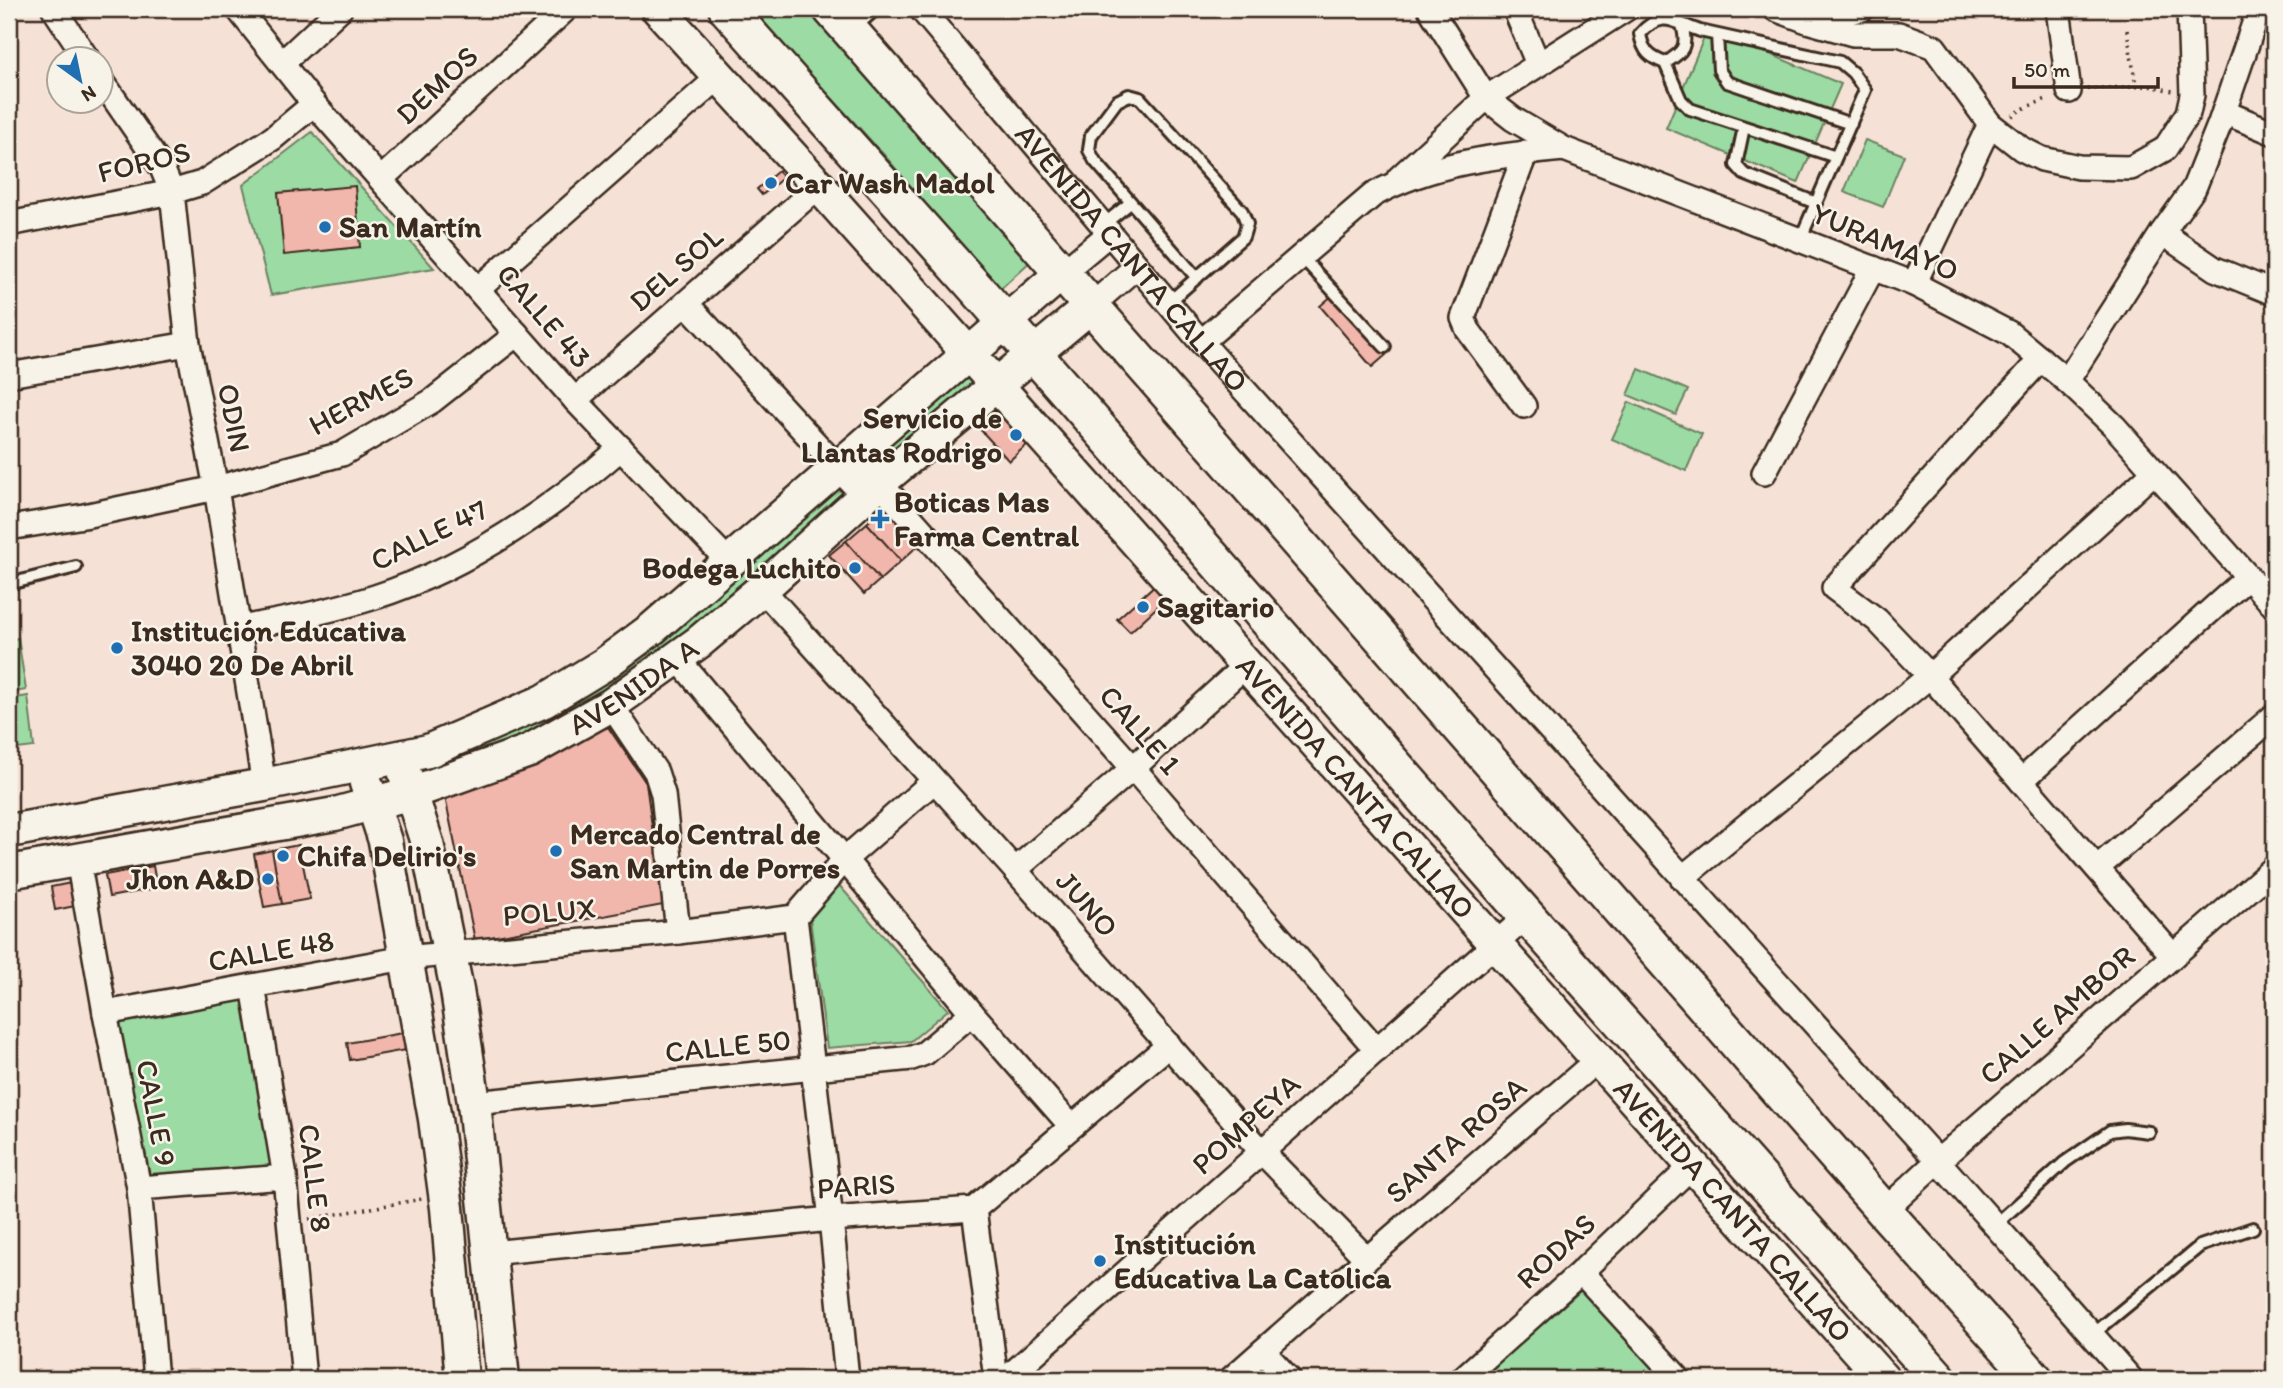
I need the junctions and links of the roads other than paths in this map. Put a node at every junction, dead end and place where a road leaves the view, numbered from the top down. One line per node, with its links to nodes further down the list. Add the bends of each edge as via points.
1 (54, 9): 22 (street)
2 (238, 9): 23 (street, CALLE 43)
3 (340, 9): 23 (street)
4 (566, 9): 39 (street, DEMOS)
5 (658, 9): 26 (street, AVENIDA CANTA CALLAO)
6 (727, 9): 60 (main road, AVENIDA CANTA CALLAO)
7 (921, 9): 46 (street, AVENIDA CANTA CALLAO)
8 (1430, 9): 28 (street, YURAMAYO)
9 (1515, 9): 25 (street)
10 (1626, 9): 25 (street)
11 (1775, 9): 19 (street)
12 (1862, 9): 19 (street)
13 (2058, 9): 27 (street)
14 (2189, 9): 33 (street, via 2192,95 2188,113 2165,149 2131,168 2080,167 2042,159)
15 (2259, 9): 31 (street)
16 (2266, 9): 17 (street)
17 (2274, 11)
18 (853, 16): 52 (main road, AVENIDA CANTA CALLAO)
19 (1807, 21): 33 (street, via 1853,34 1899,34 1934,47)
20 (1682, 25): 21 (lane); 24 (lane, via 1685,47); 24 (lane, via 1661,18 1640,34 1648,55)
21 (1717, 35): 32 (lane, via 1719,70 1727,82); 32 (lane, via 1840,62 1866,90)
22 (79, 46)
23 (282, 63): 30 (street, CALLE 43)
24 (1665, 63): 34 (lane, via 1681,100 1690,109)
25 (1538, 64): 28 (street)
26 (719, 77): 41 (street, AVENIDA CANTA CALLAO); 55 (street)
27 (2069, 91)
28 (1486, 98): 36 (street, YURAMAYO); 40 (street)
29 (116, 101): 42 (street, ODIN, via 162,168)
30 (314, 104): 39 (street, CALLE 43); 42 (street, FOROS, via 245,157 202,183)
31 (2224, 112): 35 (street); 47 (street, via 2194,188)
32 (1851, 124): 38 (lane)
33 (1990, 124): 54 (street)
34 (1744, 127): 38 (lane); 44 (lane, via 1736,165 1744,174)
35 (2274, 133)
36 (1564, 149): 37 (street); 48 (street, YURAMAYO)
37 (1526, 152): 40 (street, via 1447,166); 72 (street, via 1463,318)
38 (1836, 156): 44 (lane)
39 (380, 179): 55 (street, CALLE 43)
40 (1392, 185): 49 (street, via 1373,195)
41 (819, 186): 57 (street, DEL SOL); 66 (street, AVENIDA CANTA CALLAO)
42 (172, 192): 45 (street, FOROS); 63 (street, ODIN)
43 (1130, 202): 46 (lane); 53 (lane); 53 (lane, via 1089,150 1091,136 1117,101 1129,95 1140,98 1242,211 1247,224 1243,237)
44 (1816, 203): 48 (lane)
45 (10, 220)
46 (1107, 229): 50 (street, AVENIDA CANTA CALLAO); 52 (street, AVENIDA A)
47 (2162, 233): 56 (street, via 2215,269); 69 (street)
48 (1800, 240): 51 (street, YURAMAYO)
49 (1301, 256): 62 (street); 64 (lane)
50 (1138, 266): 58 (street, AVENIDA CANTA CALLAO); 59 (street, AVENIDA A)
51 (1873, 268): 54 (street, YURAMAYO); 76 (street)
52 (1062, 274): 59 (main road, AVENIDA CANTA CALLAO); 60 (street, AVENIDA A)
53 (1197, 278): 58 (lane)
54 (1913, 284): 67 (street, YURAMAYO, via 2009,333)
55 (478, 289): 61 (street, CALLE 43)
56 (2274, 293)
57 (686, 303): 71 (street, DEL SOL); 74 (street, CALLE 1)
58 (1168, 303): 62 (street, AVENIDA CANTA CALLAO)
59 (1091, 306): 65 (street, AVENIDA A); 131 (main road, AVENIDA CANTA CALLAO)
60 (1005, 322): 65 (main road, AVENIDA CANTA CALLAO); 66 (street, AVENIDA A)
61 (517, 334): 71 (street, CALLE 43); 77 (street, HERMES, via 432,401 342,454)
62 (1200, 342): 107 (street, AVENIDA CANTA CALLAO)
63 (188, 344): 68 (street); 77 (street, ODIN)
64 (1385, 347)
65 (1033, 354): 70 (street, AVENIDA A); 109 (main road, AVENIDA CANTA CALLAO)
66 (969, 355): 70 (street, AVENIDA CANTA CALLAO); 74 (street, AVENIDA A)
67 (2041, 359): 69 (street, YURAMAYO); 89 (street, via 1834,588 1877,620)
68 (9, 375)
69 (2067, 381): 75 (street, YURAMAYO)
70 (995, 385): 78 (street, AVENIDA A); 88 (street, AVENIDA CANTA CALLAO)
71 (575, 400): 73 (street, CALLE 43)
72 (1524, 406)
73 (621, 448): 80 (street, CALLE 43); 86 (street, CALLE 47, via 529,521 443,569 365,600)
74 (846, 461): 78 (street, CALLE 1); 80 (street, AVENIDA A)
75 (2154, 472): 82 (street, YURAMAYO); 89 (street)
76 (1764, 473)
77 (216, 488): 79 (street, HERMES); 86 (street, ODIN)
78 (872, 489): 84 (street, AVENIDA A); 94 (street, CALLE 1)
79 (9, 527)
80 (729, 562): 92 (street, AVENIDA A, via 653,628 544,701 428,751)
81 (76, 566): 83 (lane)
82 (2248, 577): 85 (street, YURAMAYO); 96 (street)
83 (9, 584)
84 (762, 589): 87 (street, AVENIDA A); 95 (street, JUNO)
85 (2274, 606)
86 (240, 628): 97 (street, ODIN)
87 (678, 659): 90 (street, AVENIDA A); 101 (street)
88 (1245, 665): 94 (street); 111 (street, AVENIDA CANTA CALLAO)
89 (1930, 676): 96 (street); 107 (street)
90 (611, 705): 98 (street, AVENIDA A, via 529,751); 110 (street, via 656,772 663,794)
91 (2274, 716): 104 (street)
92 (400, 756): 93 (street, AVENIDA A); 98 (street)
93 (360, 765): 97 (street, AVENIDA A); 99 (street)
94 (1133, 768): 105 (street); 119 (street, CALLE 1)
95 (934, 781): 101 (street); 105 (street, JUNO)
96 (2021, 781): 104 (street)
97 (264, 785): 100 (street, AVENIDA A)
98 (411, 793): 99 (street, AVENIDA A); 112 (street, via 427,844)
99 (372, 803): 102 (street, AVENIDA A, via 335,814); 114 (street, via 385,841)
100 (9, 831)
101 (845, 859): 108 (street); 117 (street)
102 (78, 860): 106 (street, AVENIDA A); 116 (street, CALLE 9)
103 (2274, 868): 113 (street, CALLE AMBOR)
104 (2096, 869): 113 (street)
105 (1015, 870): 118 (street, JUNO)
106 (9, 872)
107 (1682, 878): 126 (street, AVENIDA CANTA CALLAO)
108 (794, 916): 110 (street, POLUX); 121 (street)
109 (1527, 916): 111 (street, POMPEYA); 152 (main road, AVENIDA CANTA CALLAO)
110 (678, 932): 112 (street, POLUX)
111 (1497, 945): 119 (street, POMPEYA); 120 (street, AVENIDA CANTA CALLAO)
112 (450, 954): 114 (street, CALLE 48); 122 (street)
113 (2173, 956): 126 (street, CALLE AMBOR)
114 (405, 958): 115 (street, CALLE 48); 143 (street, via 435,1119)
115 (253, 986): 116 (street, CALLE 48); 128 (street, CALLE 8)
116 (104, 1013): 129 (street, CALLE 9)
117 (972, 1013): 121 (street, CALLE 50, via 925,1053 912,1058); 123 (street)
118 (1169, 1045): 123 (street); 125 (street, JUNO)
119 (1377, 1050): 125 (street, POMPEYA)
120 (1597, 1060): 127 (street, AVENIDA CANTA CALLAO); 136 (street, SANTA ROSA)
121 (813, 1070): 122 (street, CALLE 50); 132 (street)
122 (474, 1103): 135 (street)
123 (1071, 1126): 130 (street)
124 (2149, 1132): 133 (lane, via 2110,1131 2065,1162)
125 (1262, 1152): 136 (street, JUNO); 147 (street, POMPEYA)
126 (1938, 1161): 131 (street, CALLE AMBOR); 133 (street, AVENIDA CANTA CALLAO)
127 (1692, 1166): 137 (street, RODAS); 151 (street, AVENIDA CANTA CALLAO)
128 (285, 1177): 129 (street); 142 (street, CALLE 8)
129 (139, 1188): 141 (street, CALLE 9)
130 (974, 1209): 132 (street, PARIS); 146 (street)
131 (1884, 1211): 153 (main road, AVENIDA CANTA CALLAO)
132 (831, 1219): 135 (street, PARIS); 145 (street)
133 (1995, 1225): 138 (street, AVENIDA CANTA CALLAO)
134 (2253, 1228): 138 (lane, via 2200,1246)
135 (490, 1253): 144 (street)
136 (1367, 1259): 139 (street, SANTA ROSA)
137 (1581, 1272): 140 (street, RODAS); 150 (street)
138 (2092, 1335): 154 (street, AVENIDA CANTA CALLAO)
139 (1263, 1350): 148 (street, SANTA ROSA); 149 (street)
140 (1478, 1374)
141 (156, 1379)
142 (304, 1379)
143 (462, 1379)
144 (503, 1379)
145 (847, 1379)
146 (996, 1379)
147 (1006, 1379)
148 (1231, 1379)
149 (1289, 1379)
150 (1679, 1379)
151 (1883, 1379)
152 (1939, 1379)
153 (2035, 1379)
154 (2131, 1379)

